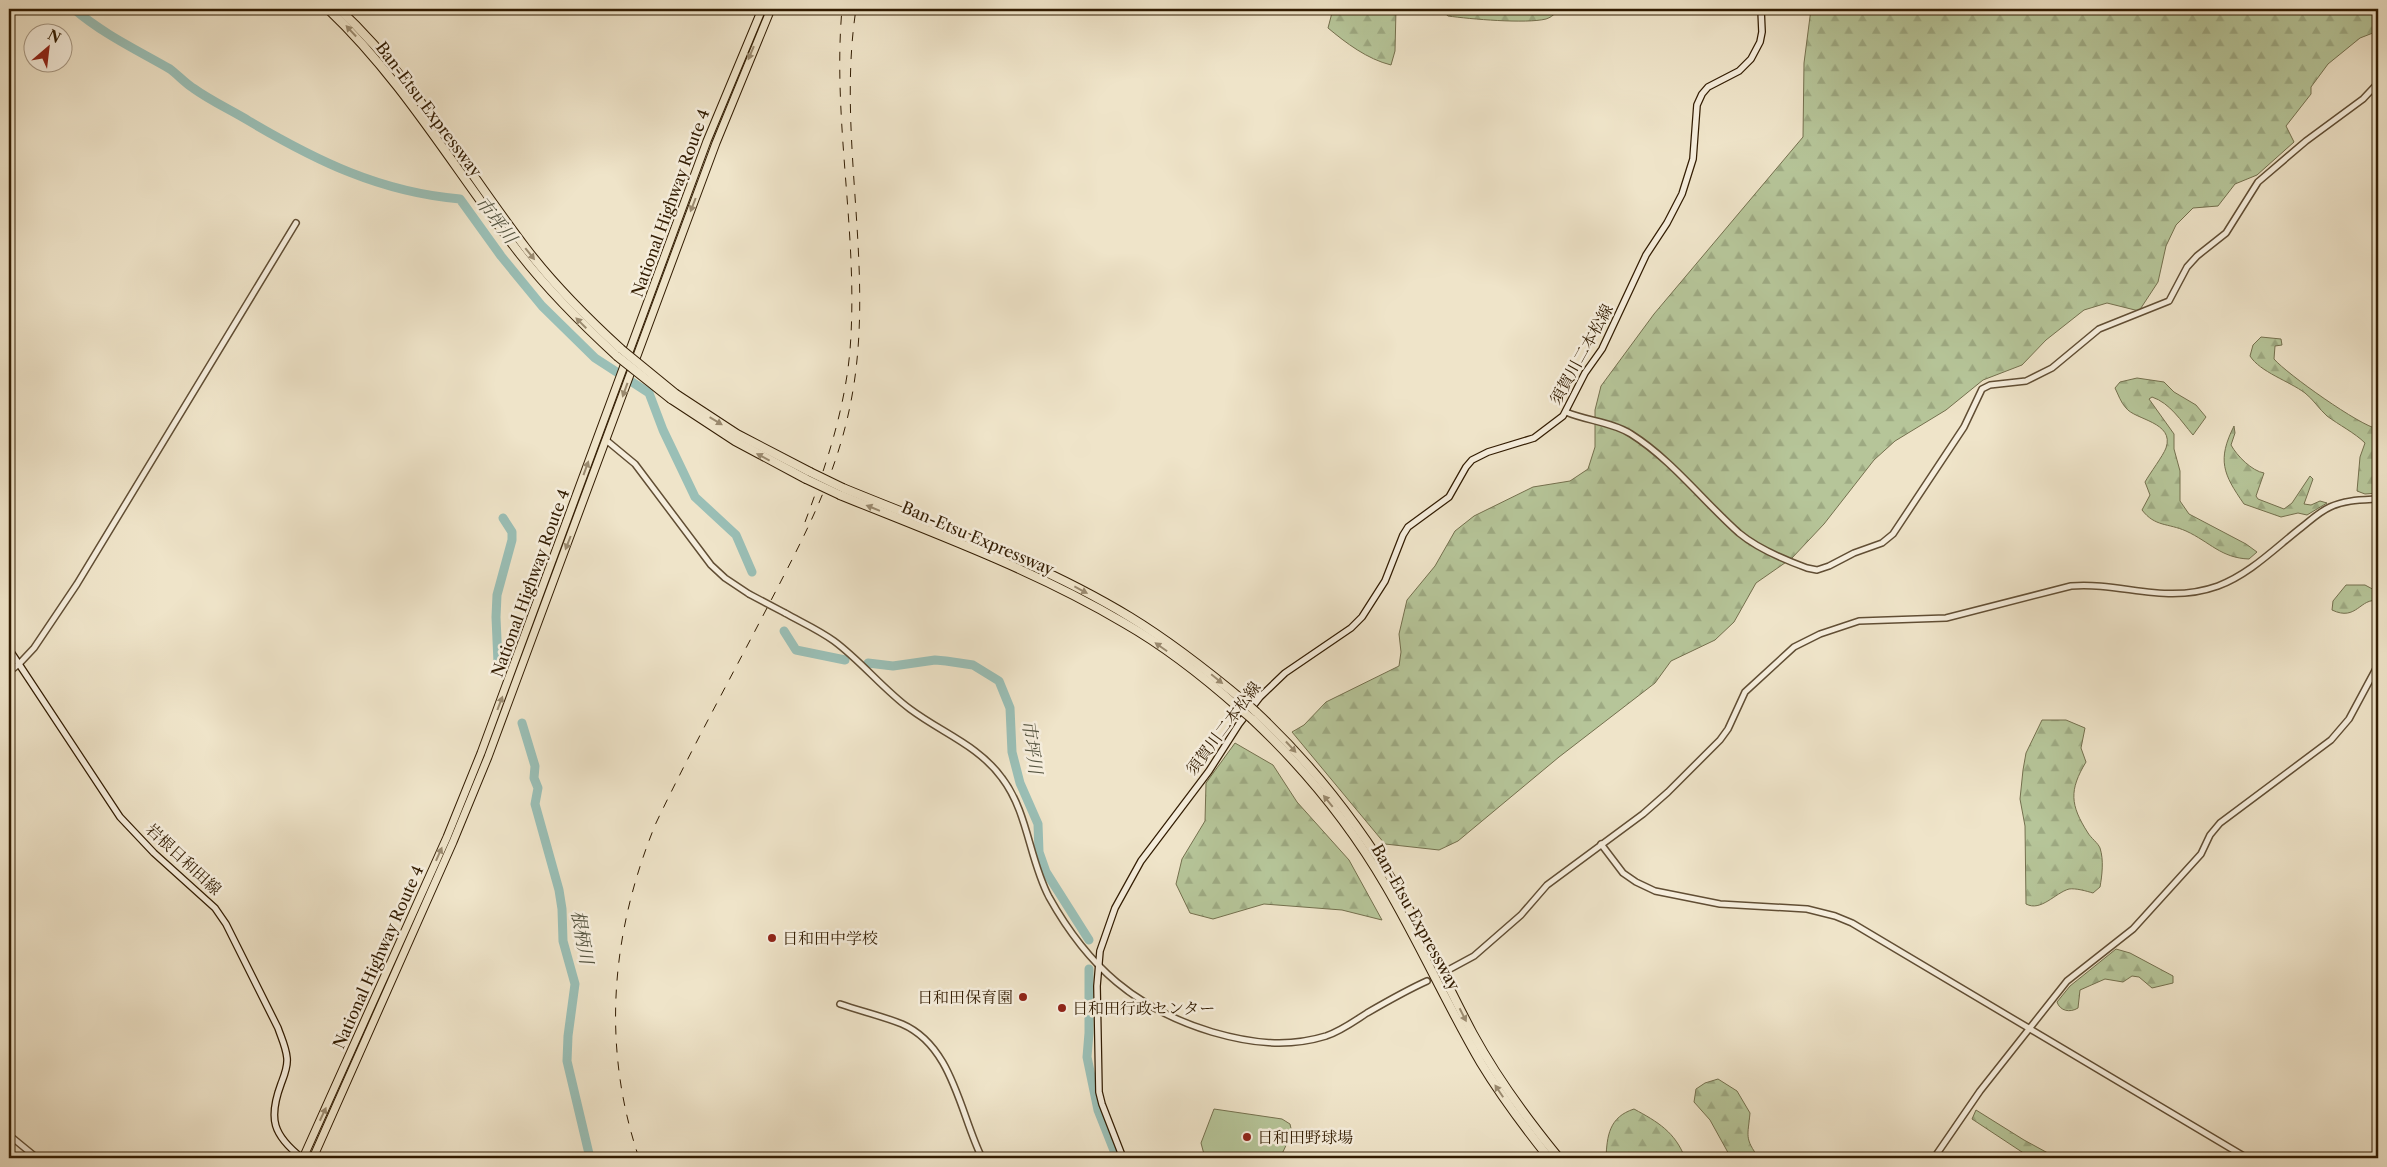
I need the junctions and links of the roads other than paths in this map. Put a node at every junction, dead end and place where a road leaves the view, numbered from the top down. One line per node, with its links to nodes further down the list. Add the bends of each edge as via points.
1 (328, 9): 8 (highway, Ban-Etsu Expressway, one-way to 1, via 578,319 541,280 401,90)
2 (339, 9): 8 (highway, Ban-Etsu Expressway, one-way to 8, via 407,84 547,275)
3 (762, 9): 25 (highway, National Highway Route 4, one-way to 3, via 474,770 707,141)
4 (771, 9): 10 (highway, National Highway Route 4, one-way to 10, via 727,113)
5 (1761, 9): 9 (main road, 須賀川二本松線, via 1760,42 1750,59 1739,71 1708,87 1702,94 1697,105 1693,159 1682,194 1646,255 1611,332 1575,390)
6 (2378, 83): 9 (street, via 2363,99 2258,182 2226,233 2187,267 2169,301 2099,328 2034,378 1982,389 1964,427 1893,534 1882,543 1829,566 1816,570 1807,568 1750,541 1632,434)
7 (296, 223): 13 (street, via 77,584 40,640)
8 (619, 352): 16 (highway, Ban-Etsu Expressway, bridge, via 674,397 808,476 1028,564 1101,600 1185,654)
9 (1566, 412): 18 (main road, 須賀川二本松線, via 1534,438 1488,452 1469,463 1449,497 1406,530 1385,582 1356,624 1285,673 1260,697 1141,861 1115,908 1100,948)
10 (606, 440): 18 (street, bridge, via 635,464 724,578 833,640 912,710 968,744 990,763 1013,796 1048,895 1071,931); 26 (highway, National Highway Route 4, one-way to 26, via 474,792)
11 (2378, 499): 17 (street, via 2342,502 2321,512 2243,574 2192,593 2166,595 2090,585 2071,586 1946,618 1859,621 1820,634 1794,647 1754,683 1745,692 1728,729 1713,748 1643,814)
12 (9, 649): 13 (main road, 岩根日和田線)
13 (19, 664): 15 (street); 25 (main road, 岩根日和田線, via 120,817 154,853 205,896 223,919 285,1047 287,1064 273,1110 274,1119 284,1144)
14 (2378, 665): 22 (street, via 2349,719 2332,740 2220,823 2201,854 2133,929 2067,981)
15 (9, 672)
16 (1254, 716): 29 (highway, Ban-Etsu Expressway, one-way to 16, via 1482,1064 1369,858 1321,793); 30 (highway, Ban-Etsu Expressway, one-way to 30, via 1318,777 1374,852 1401,895 1488,1060)
17 (1601, 844): 19 (street, via 1547,885 1521,916 1474,956); 22 (street, via 1623,873 1655,891 1720,904 1807,909 1845,919)
18 (1098, 963): 20 (street, via 1126,991 1170,1017 1260,1044 1308,1040 1333,1033); 28 (main road, 須賀川二本松線, via 1099,1092)
19 (1450, 969)
20 (1427, 981)
21 (840, 1004): 27 (street, via 901,1024 927,1041 949,1075)
22 (2030, 1029): 31 (street, via 1980,1091); 32 (street)
23 (9, 1135): 24 (street)
24 (37, 1158)
25 (302, 1158)
26 (313, 1158)
27 (982, 1158)
28 (1123, 1158)
29 (1549, 1158)
30 (1559, 1158)
31 (1934, 1158)
32 (2247, 1158)

